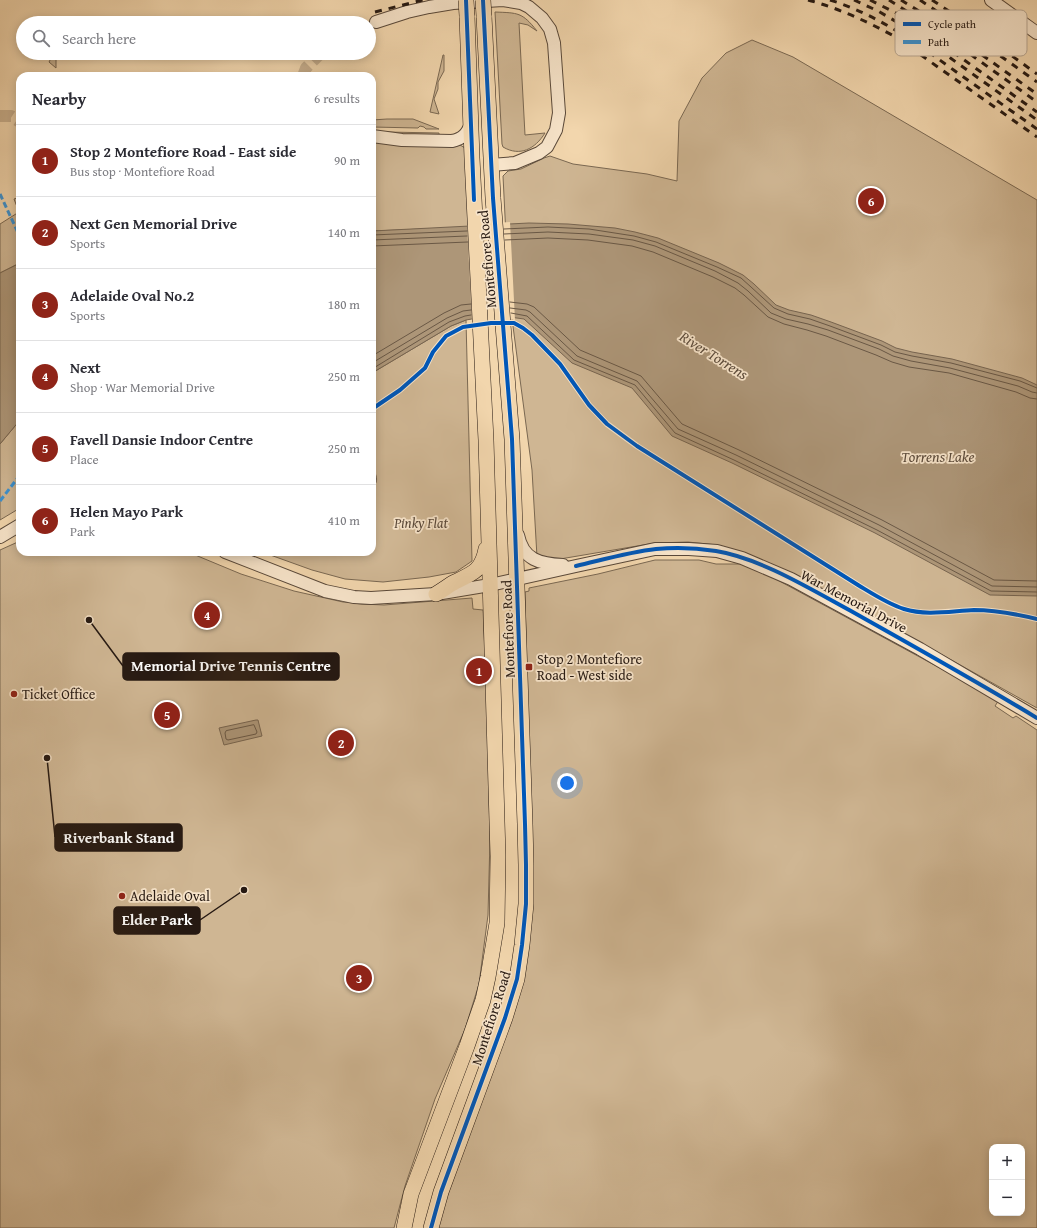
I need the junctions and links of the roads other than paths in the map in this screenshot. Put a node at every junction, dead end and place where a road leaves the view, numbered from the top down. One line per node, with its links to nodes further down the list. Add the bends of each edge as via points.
1 (466, 0): 8 (main road, Montefiore Road, bridge)
2 (483, 0): 12 (main road, Montefiore Road, bridge)
3 (991, 0): 4 (street)
4 (1005, 10)
5 (376, 22): 12 (street, via 441,5 503,0 521,3 542,18 550,29 554,44 559,113 556,130 547,147 539,153 515,163)
6 (1027, 26): 7 (street)
7 (1037, 33)
8 (471, 122): 10 (street, via 465,135); 11 (main road, Montefiore Road)
9 (376, 137): 10 (street)
10 (448, 142): 11 (street, via 464,147)
11 (472, 158): 15 (main road, Montefiore Road)
12 (491, 165): 13 (main road, Montefiore Road, via 512,439)
13 (515, 522): 18 (street, via 520,544 526,554 534,560); 19 (main road, Montefiore Road)
14 (16, 528): 16 (street)
15 (488, 534): 20 (main road, Montefiore Road); 21 (main road, via 485,557 481,565 468,577 454,582)
16 (0, 537)
17 (235, 556): 21 (street, War Memorial Drive, via 325,591 340,594 371,598)
18 (576, 566): 19 (street, War Memorial Drive); 22 (street, War Memorial Drive, via 672,548 717,551 742,558 774,571 830,600 920,649)
19 (517, 579): 20 (street, War Memorial Drive); 24 (main road, Montefiore Road, via 526,904 522,945 506,1018)
20 (490, 585): 21 (street, War Memorial Drive); 23 (main road, Montefiore Road, via 498,856 497,923 483,1000)
21 (436, 594)
22 (1037, 718)
23 (450, 1093): 24 (main road); 25 (main road, Montefiore Road, via 411,1194)
24 (474, 1103): 26 (main road, Montefiore Road, via 441,1192)
25 (404, 1228)
26 (431, 1228)

